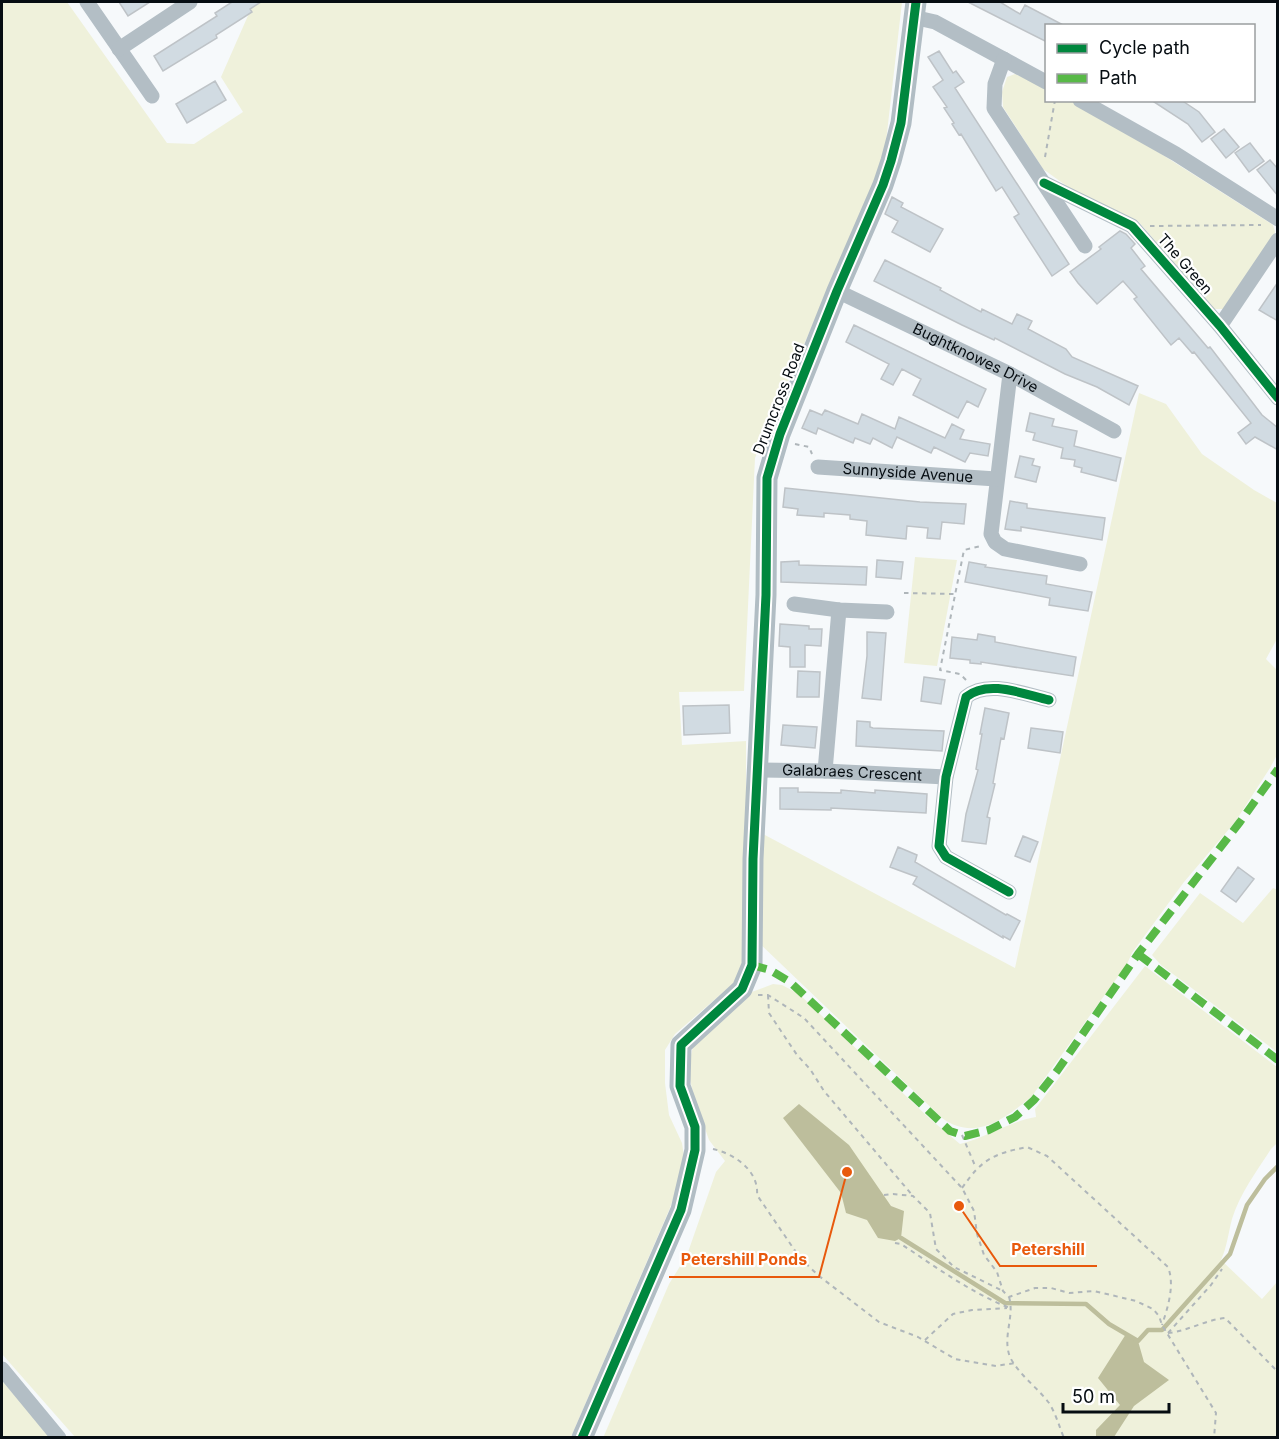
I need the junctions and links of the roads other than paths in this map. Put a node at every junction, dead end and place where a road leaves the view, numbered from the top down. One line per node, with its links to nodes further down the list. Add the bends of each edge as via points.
1 (87, 2): 4 (street)
2 (190, 2): 4 (street)
3 (915, 9): 5 (street); 13 (street, Drumcross Road, via 901,123 891,161)
4 (119, 49): 7 (street)
5 (1005, 59): 6 (street); 9 (street, via 994,84 994,108)
6 (1045, 81)
7 (152, 96)
8 (1084, 102): 10 (street, via 1176,154)
9 (1043, 181): 12 (street); 14 (street, The Green, via 1132,226)
10 (1278, 219)
11 (1278, 240): 14 (street)
12 (1085, 246)
13 (837, 291): 15 (street, Bughtknowes Drive); 25 (street, Drumcross Road, via 778,439 767,478)
14 (1220, 326): 16 (street, The Green)
15 (1010, 374): 17 (street, Bughtknowes Drive); 19 (street)
16 (1278, 398)
17 (1114, 431)
18 (818, 467): 19 (street, Sunnyside Avenue)
19 (996, 479): 20 (street, via 991,534 995,542 1005,549)
20 (1080, 564)
21 (794, 604): 22 (street)
22 (839, 610): 23 (street); 26 (street)
23 (887, 612)
24 (1049, 700): 27 (street, via 991,687 975,690 966,697)
25 (758, 770): 26 (street, Galabraes Crescent); 31 (street, Drumcross Road, via 752,964 742,988 681,1045 680,1086 695,1127 695,1150 681,1210)
26 (825, 771): 27 (street, Galabraes Crescent)
27 (946, 777): 28 (street, via 939,846 946,857)
28 (1009, 892)
29 (2, 1369): 30 (street)
30 (60, 1437)
31 (582, 1437)

